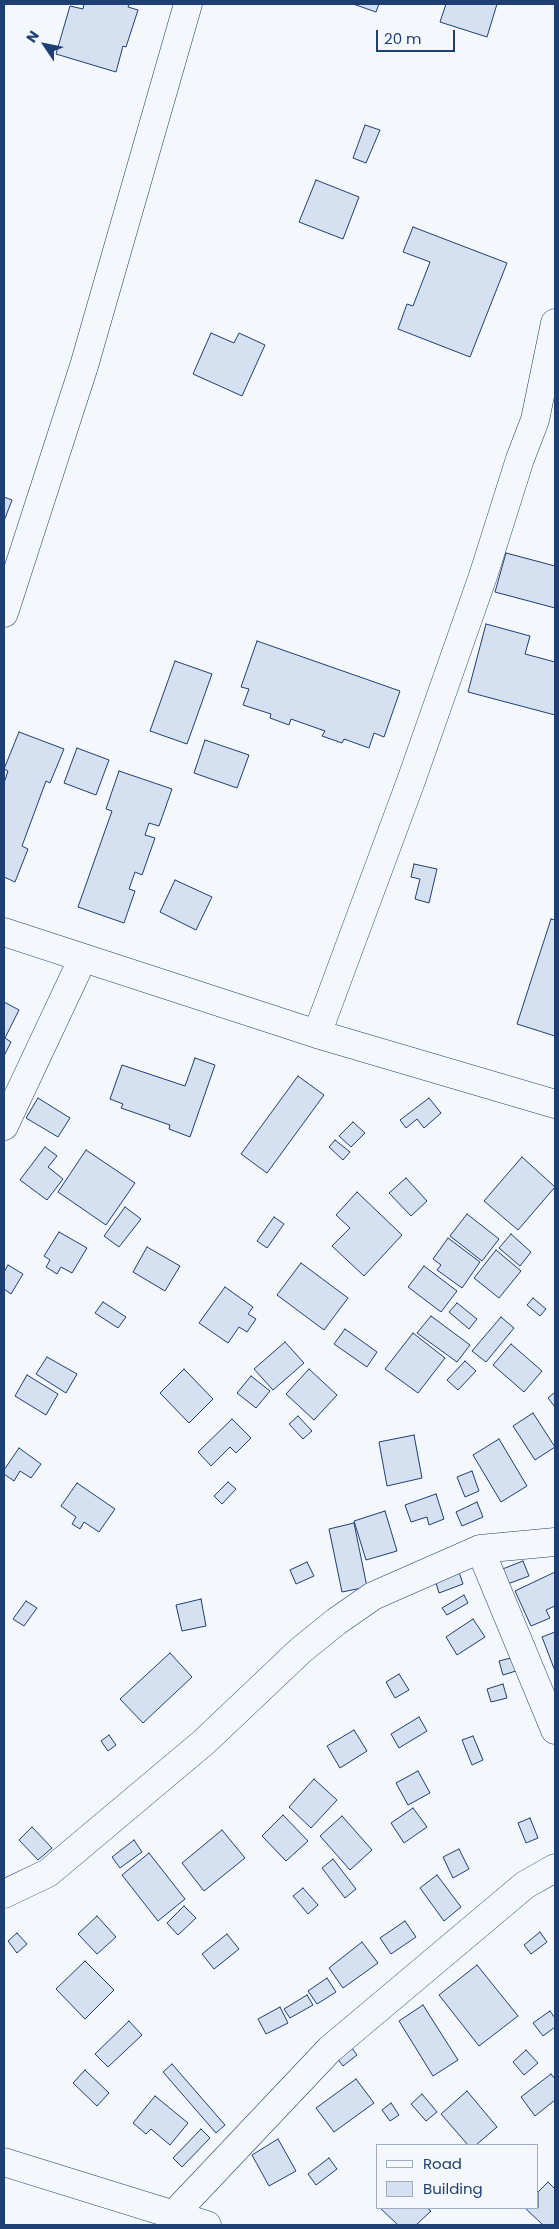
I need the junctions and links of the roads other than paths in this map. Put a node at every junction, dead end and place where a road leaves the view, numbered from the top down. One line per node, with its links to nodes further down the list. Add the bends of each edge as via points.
1 (188, 4): 3 (street, via 84,366)
2 (555, 323): 6 (street, via 535,420 483,576)
3 (4, 613)
4 (4, 932): 5 (street)
5 (84, 958): 6 (street); 8 (street)
6 (317, 1034): 7 (street)
7 (555, 1104)
8 (4, 1126)
9 (555, 1542): 10 (street)
10 (480, 1549): 11 (street); 13 (street, via 373,1596 337,1621 301,1650 204,1742 48,1873)
11 (555, 1730)
12 (555, 1868): 15 (street, via 525,1885 330,2049)
13 (4, 1894)
14 (4, 2162): 15 (street)
15 (173, 2214): 16 (street)
16 (207, 2225)

